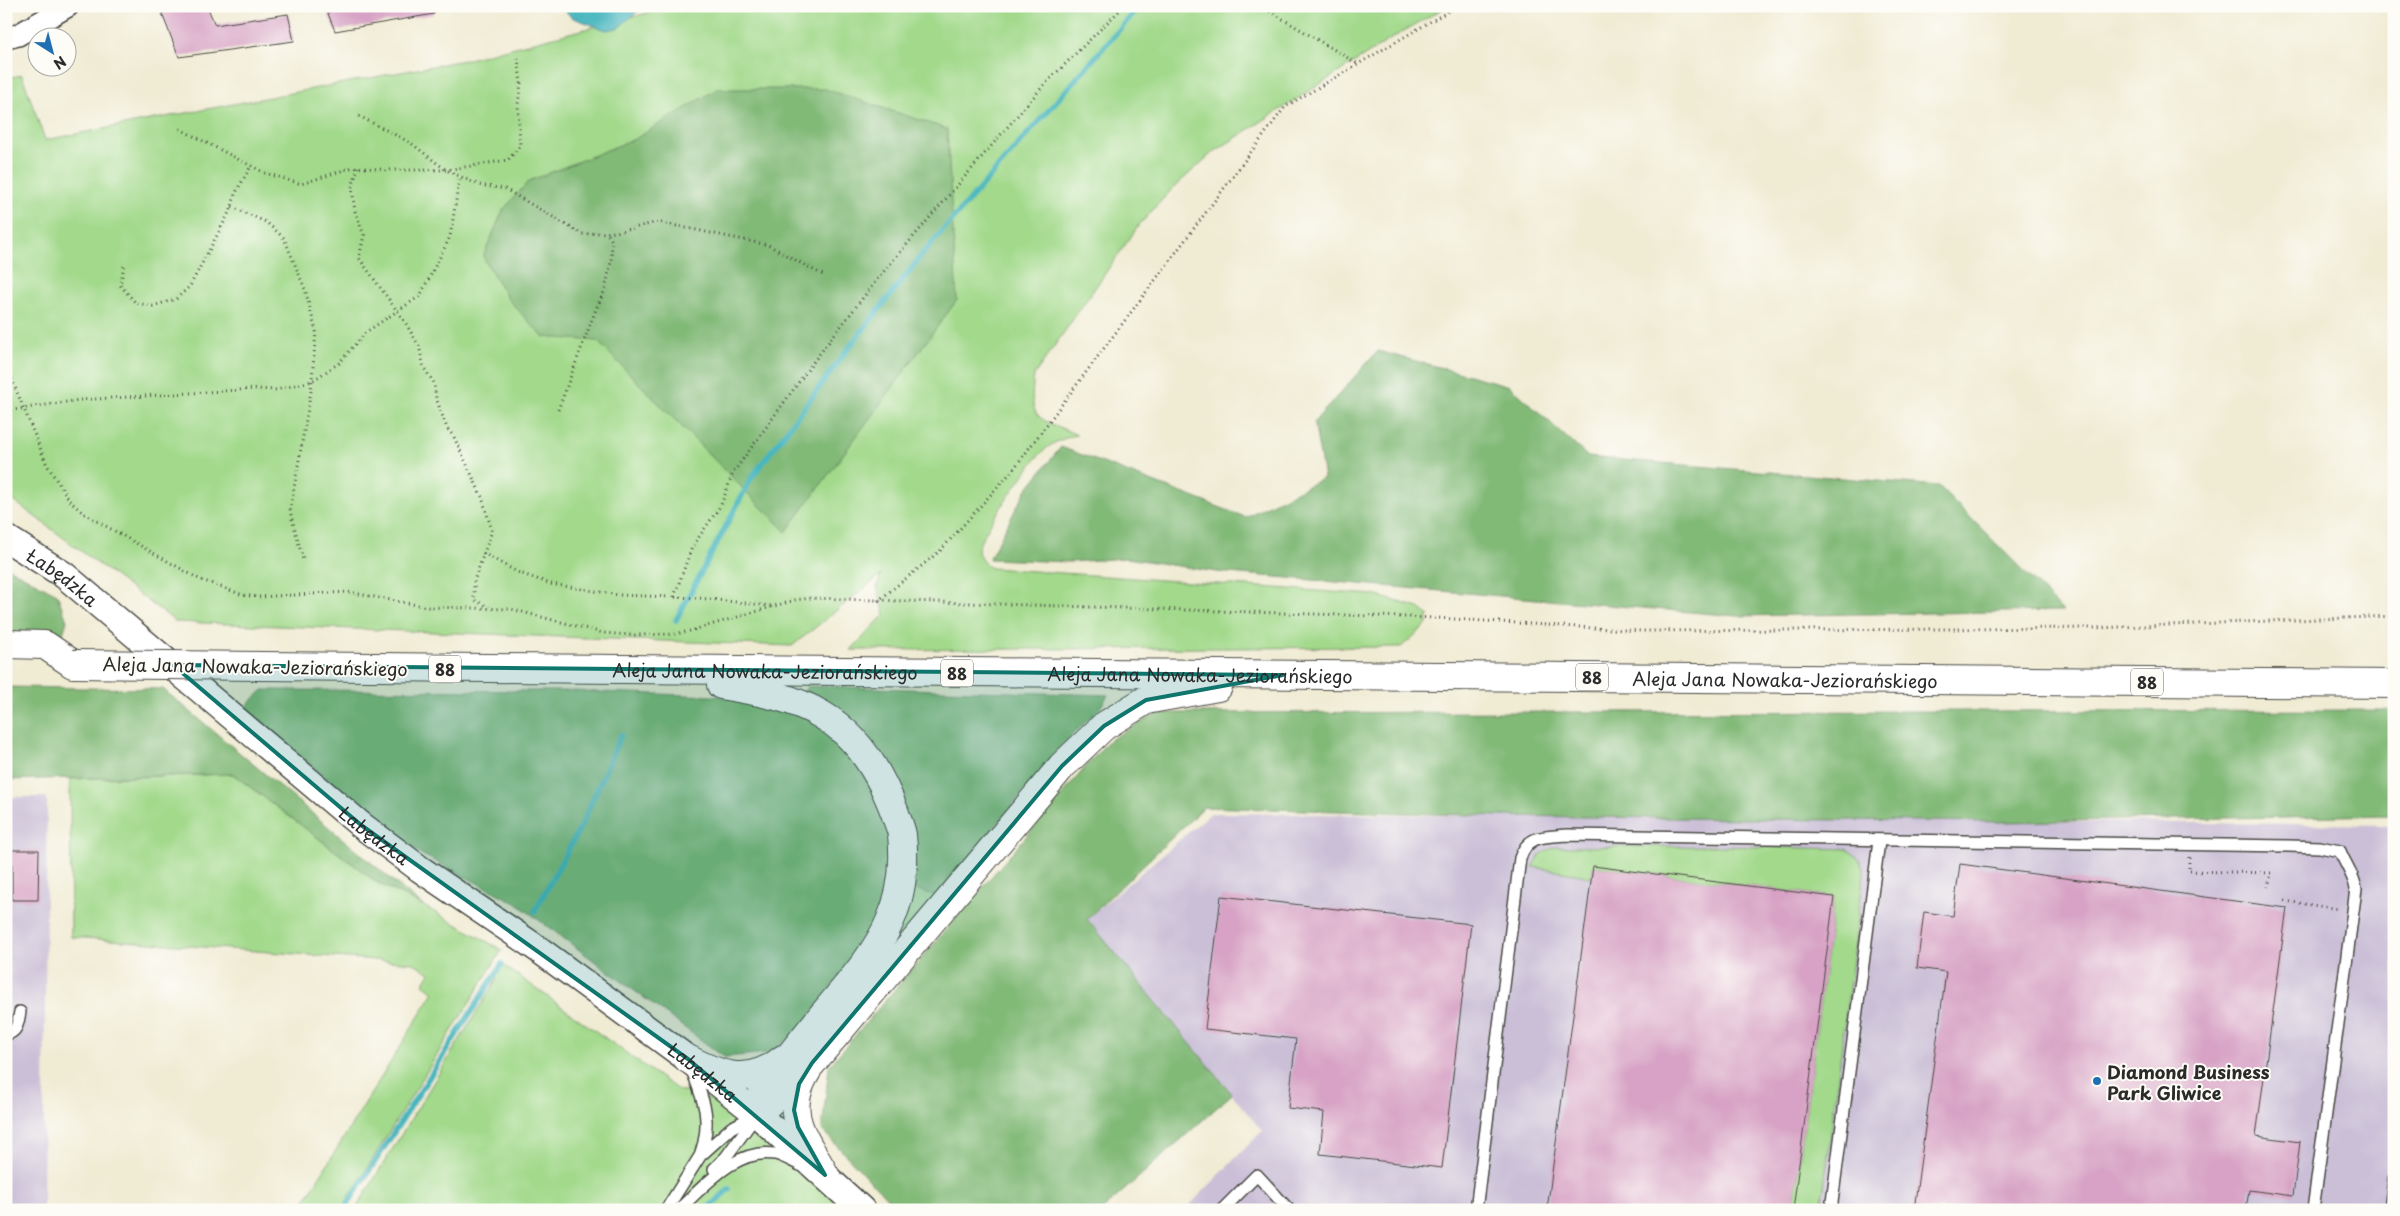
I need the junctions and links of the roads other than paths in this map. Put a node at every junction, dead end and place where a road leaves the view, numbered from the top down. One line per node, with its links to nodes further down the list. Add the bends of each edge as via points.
1 (68, 6): 2 (street, via 18,35)
2 (6, 38)
3 (6, 538): 14 (street, Łabędzka, via 72,581 361,825)
4 (6, 644): 6 (main road, via 44,645)
5 (6, 663): 6 (main road, Aleja Jana Nowaka-Jeziorańskiego / 88)
6 (73, 664): 7 (main road, Aleja Jana Nowaka-Jeziorańskiego / 88, bridge)
7 (630, 671): 8 (main road, Aleja Jana Nowaka-Jeziorańskiego / 88); 13 (main road, via 767,692 801,704 824,716 867,756 890,802 902,833 903,861 900,890 891,920 875,950)
8 (1283, 675): 9 (main road, Aleja Jana Nowaka-Jeziorańskiego / 88); 13 (main road, via 1146,700 1104,726 1062,766)
9 (2394, 684)
10 (1879, 841): 25 (lane, via 1567,835 1542,837 1524,847); 26 (lane); 27 (lane, via 2289,846 2340,851 2356,889)
11 (20, 1012): 12 (lane, via 18,1026)
12 (6, 1034)
13 (803, 1056): 14 (main road, via 756,1075 736,1076 714,1073); 15 (main road); 17 (main road, via 794,1110 798,1127)
14 (688, 1059): 15 (street, Łabędzka); 16 (lane, via 707,1117 707,1133)
15 (757, 1114): 16 (lane, via 731,1128); 17 (street, Łabędzka); 20 (lane, via 726,1156)
16 (700, 1156): 19 (lane)
17 (825, 1174): 21 (lane, via 776,1154 755,1155 733,1162); 22 (street, Łabędzka)
18 (2394, 1179): 28 (lane)
19 (666, 1210)
20 (674, 1210)
21 (678, 1210)
22 (862, 1210)
23 (1222, 1210): 24 (lane, via 1257,1175)
24 (1289, 1210)
25 (1476, 1210)
26 (1831, 1210)
27 (2313, 1210)
28 (2390, 1210)

